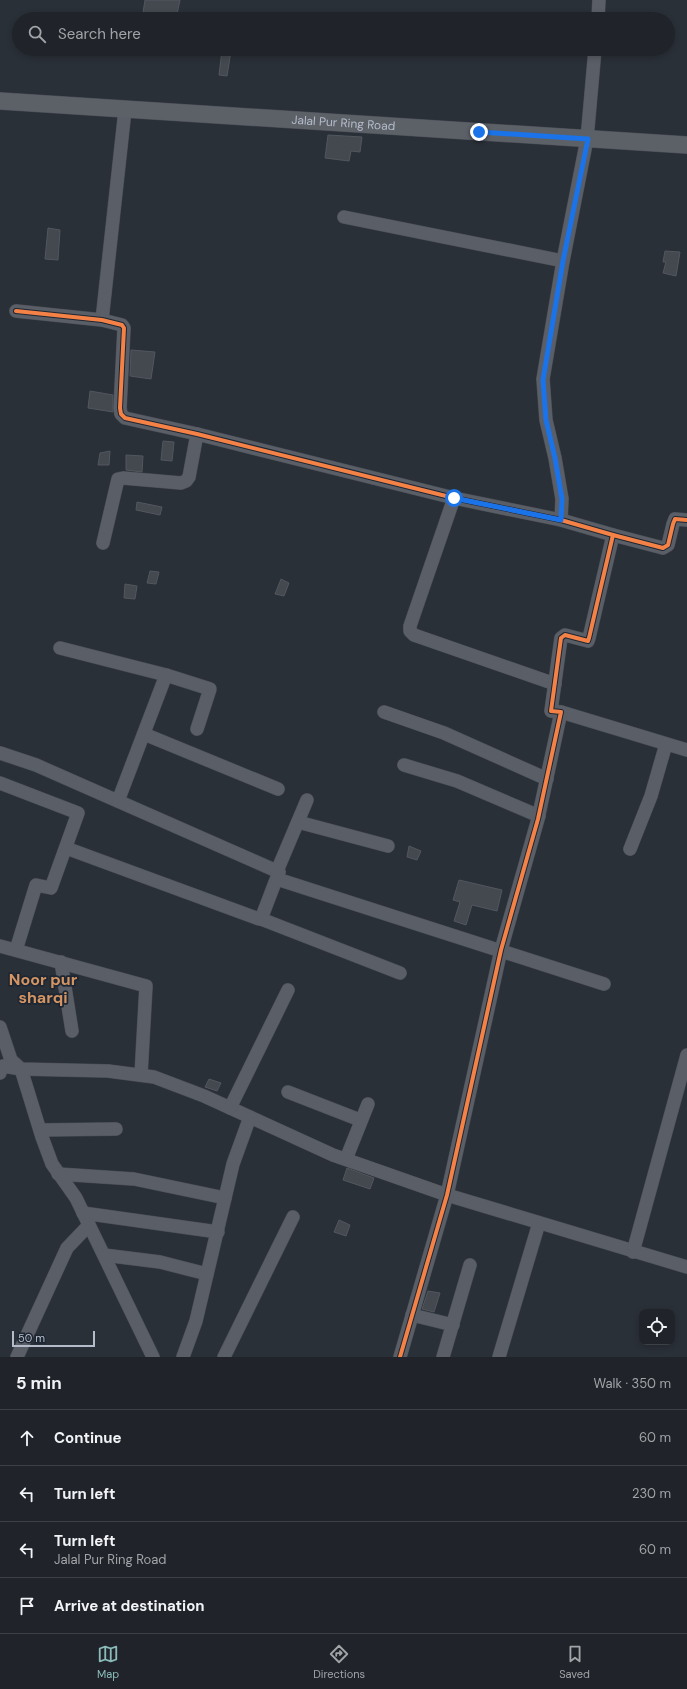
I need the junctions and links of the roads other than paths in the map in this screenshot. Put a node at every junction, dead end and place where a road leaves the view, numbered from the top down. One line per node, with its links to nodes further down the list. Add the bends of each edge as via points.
1 (599, 0): 2 (street)
2 (598, 12)
3 (594, 56): 6 (street)
4 (0, 102): 5 (main road, Jalal Pur Ring Road)
5 (125, 110): 6 (main road, Jalal Pur Ring Road); 11 (street)
6 (588, 139): 7 (main road, Jalal Pur Ring Road); 9 (street)
7 (687, 145)
8 (344, 217): 9 (street)
9 (563, 261): 14 (street, via 543,380 546,420 562,499)
10 (16, 311): 11 (street)
11 (102, 320): 12 (street, via 120,324 124,328 121,414 125,418)
12 (197, 434): 13 (street); 17 (street, via 189,477 186,481 181,483 118,479)
13 (454, 498): 14 (street); 20 (street, via 410,631 414,635)
14 (561, 520): 16 (street)
15 (687, 520): 16 (street, via 675,519 666,547 663,548)
16 (613, 535): 20 (street, via 590,638 583,641 563,636)
17 (103, 543)
18 (60, 648): 19 (street)
19 (166, 674): 23 (street, via 210,689); 24 (street)
20 (555, 684): 22 (street, via 551,711)
21 (384, 712): 29 (street, via 444,733)
22 (561, 712): 25 (street); 29 (street)
23 (197, 729)
24 (144, 734): 31 (street); 33 (street)
25 (666, 744): 26 (street); 38 (street, via 651,796)
26 (687, 750)
27 (0, 753): 33 (street, via 36,765)
28 (404, 764): 34 (street, via 458,781)
29 (547, 779): 34 (street)
30 (0, 783): 37 (street, via 78,814)
31 (278, 789)
32 (307, 800): 35 (street)
33 (118, 801): 39 (street)
34 (539, 816): 43 (street)
35 (298, 822): 36 (street); 39 (street)
36 (388, 846)
37 (66, 848): 40 (street); 42 (street, via 50,888 36,885)
38 (630, 848)
39 (277, 875): 40 (street); 43 (street)
40 (261, 918): 45 (street)
41 (0, 946): 42 (street)
42 (16, 950): 44 (street)
43 (501, 950): 46 (street); 63 (street)
44 (61, 962): 49 (street); 53 (street, via 146,986)
45 (400, 973)
46 (604, 984)
47 (288, 990): 56 (street)
48 (0, 1027): 51 (street, via 11,1060)
49 (72, 1031)
50 (687, 1056): 70 (street)
51 (21, 1069): 52 (street, via 3,1066); 53 (street, via 108,1071); 60 (street)
52 (0, 1073)
53 (142, 1075): 56 (street, via 154,1077)
54 (288, 1092): 58 (street)
55 (368, 1104): 58 (street)
56 (230, 1108): 57 (street)
57 (250, 1117): 61 (street); 64 (street, via 233,1164)
58 (360, 1120): 61 (street)
59 (116, 1129): 60 (street)
60 (40, 1130): 62 (street)
61 (346, 1159): 63 (street)
62 (58, 1174): 64 (street, via 134,1179); 65 (street, via 76,1198)
63 (447, 1195): 67 (street); 75 (street)
64 (225, 1198): 69 (street)
65 (83, 1213): 68 (street); 69 (street)
66 (293, 1217): 80 (street)
67 (539, 1223): 70 (street); 83 (street)
68 (89, 1225): 71 (street); 77 (street, via 67,1248)
69 (218, 1232): 74 (street)
70 (633, 1252): 73 (street)
71 (104, 1255): 74 (street, via 160,1262); 78 (street)
72 (470, 1265): 76 (street)
73 (687, 1267)
74 (207, 1274): 79 (street, via 196,1321)
75 (412, 1314): 76 (street); 81 (street)
76 (452, 1326): 82 (street)
77 (17, 1357)
78 (154, 1357)
79 (183, 1357)
80 (224, 1357)
81 (400, 1357)
82 (443, 1357)
83 (499, 1357)

